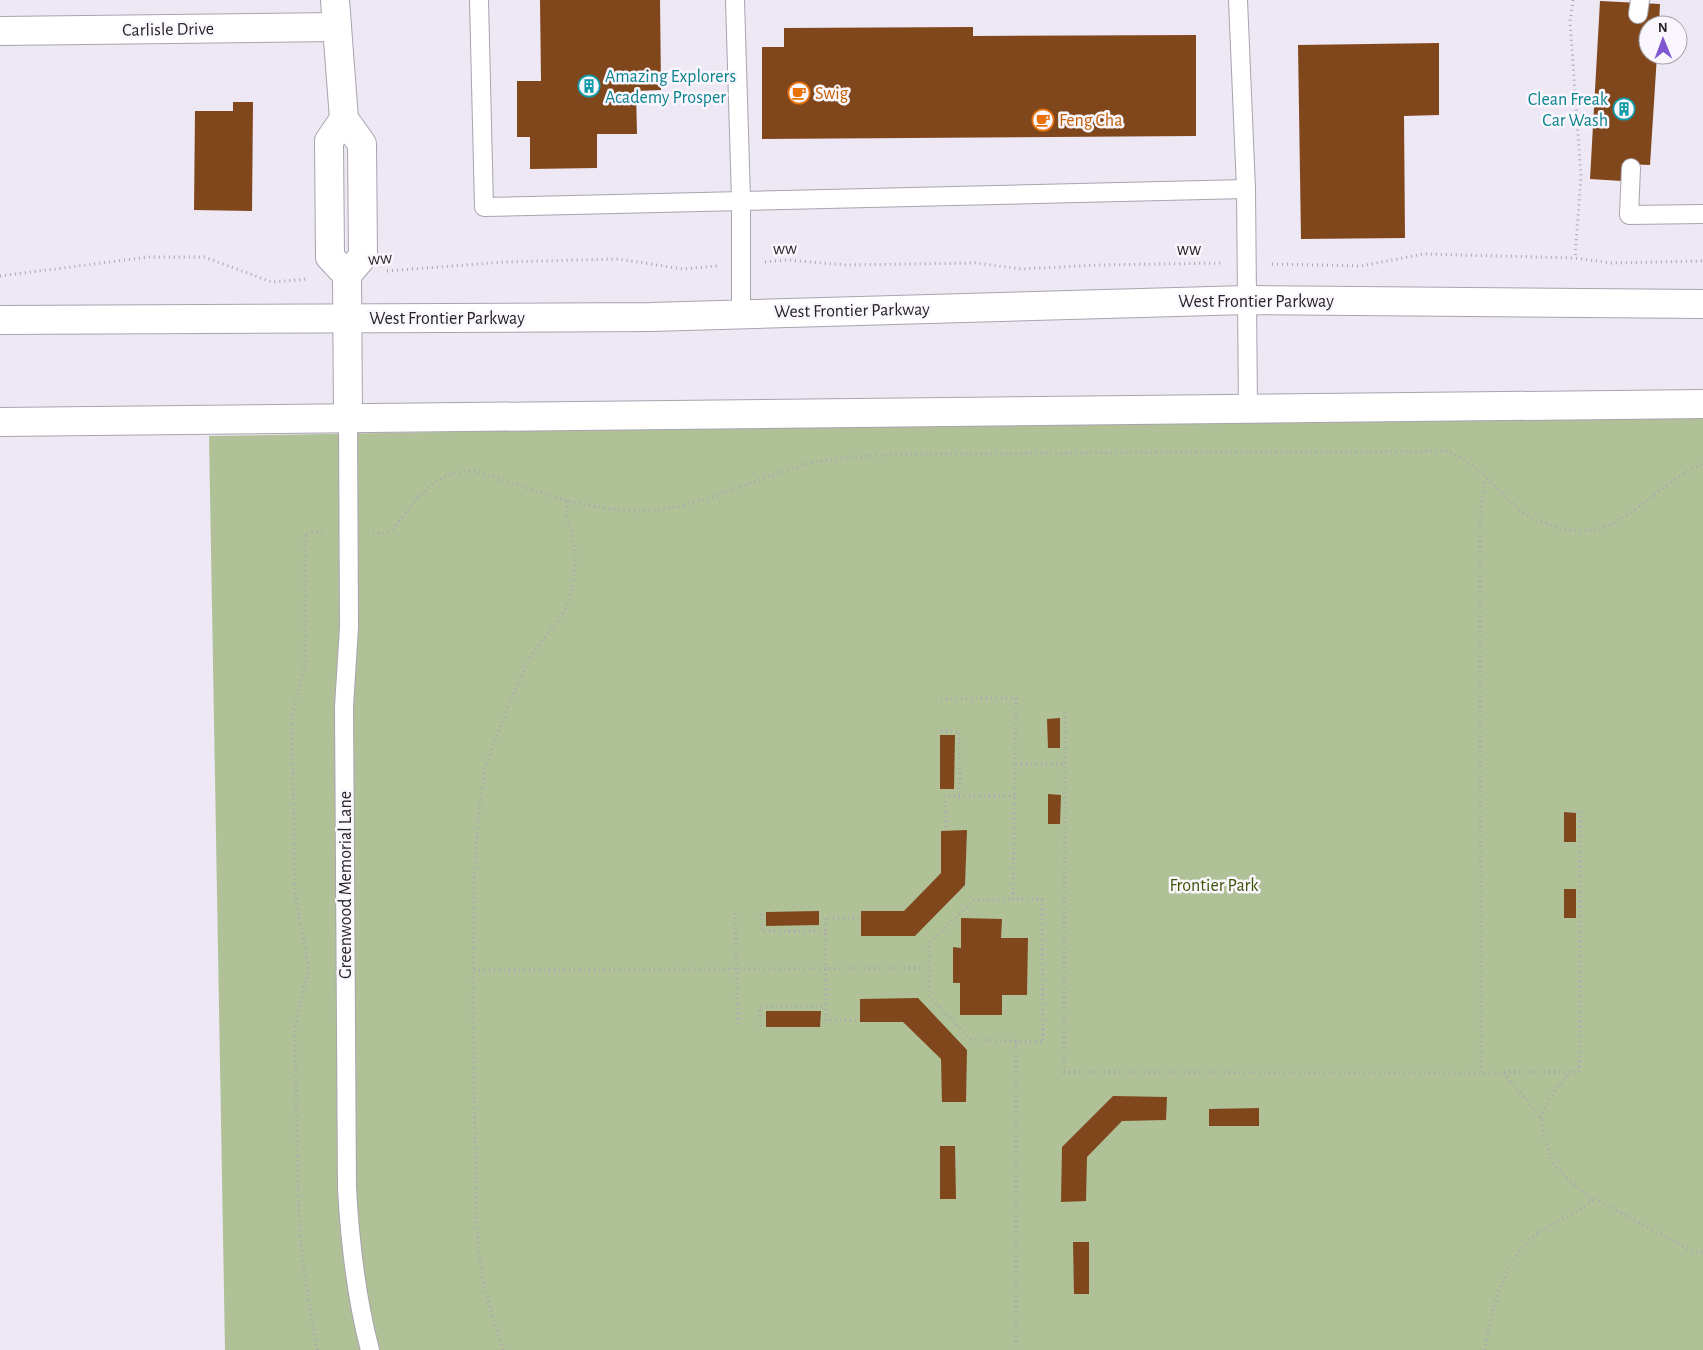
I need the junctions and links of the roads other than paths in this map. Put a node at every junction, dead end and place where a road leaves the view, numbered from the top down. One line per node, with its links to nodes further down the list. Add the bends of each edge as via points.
1 (335, 0): 5 (street)
2 (479, 0): 9 (lane, via 484,207)
3 (734, 0): 9 (lane)
4 (1238, 0): 8 (lane)
5 (337, 27): 6 (street, Carlisle Drive); 14 (street, via 344,118 329,141 330,257 347,275)
6 (0, 31)
7 (1631, 168): 10 (lane, via 1629,216)
8 (1246, 190): 9 (lane); 11 (lane)
9 (741, 200): 13 (lane)
10 (1703, 214)
11 (1247, 300): 12 (street, West Frontier Parkway); 13 (street, West Frontier Parkway); 17 (lane)
12 (1703, 304)
13 (741, 313): 14 (street, West Frontier Parkway, via 652,317)
14 (348, 318): 15 (street, West Frontier Parkway); 18 (street)
15 (0, 320)
16 (1703, 404): 17 (street)
17 (1248, 409): 18 (street)
18 (348, 418): 19 (street); 20 (lane, Greenwood Memorial Lane, via 349,627 344,707 348,1188 353,1262)
19 (0, 422)
20 (370, 1350)

